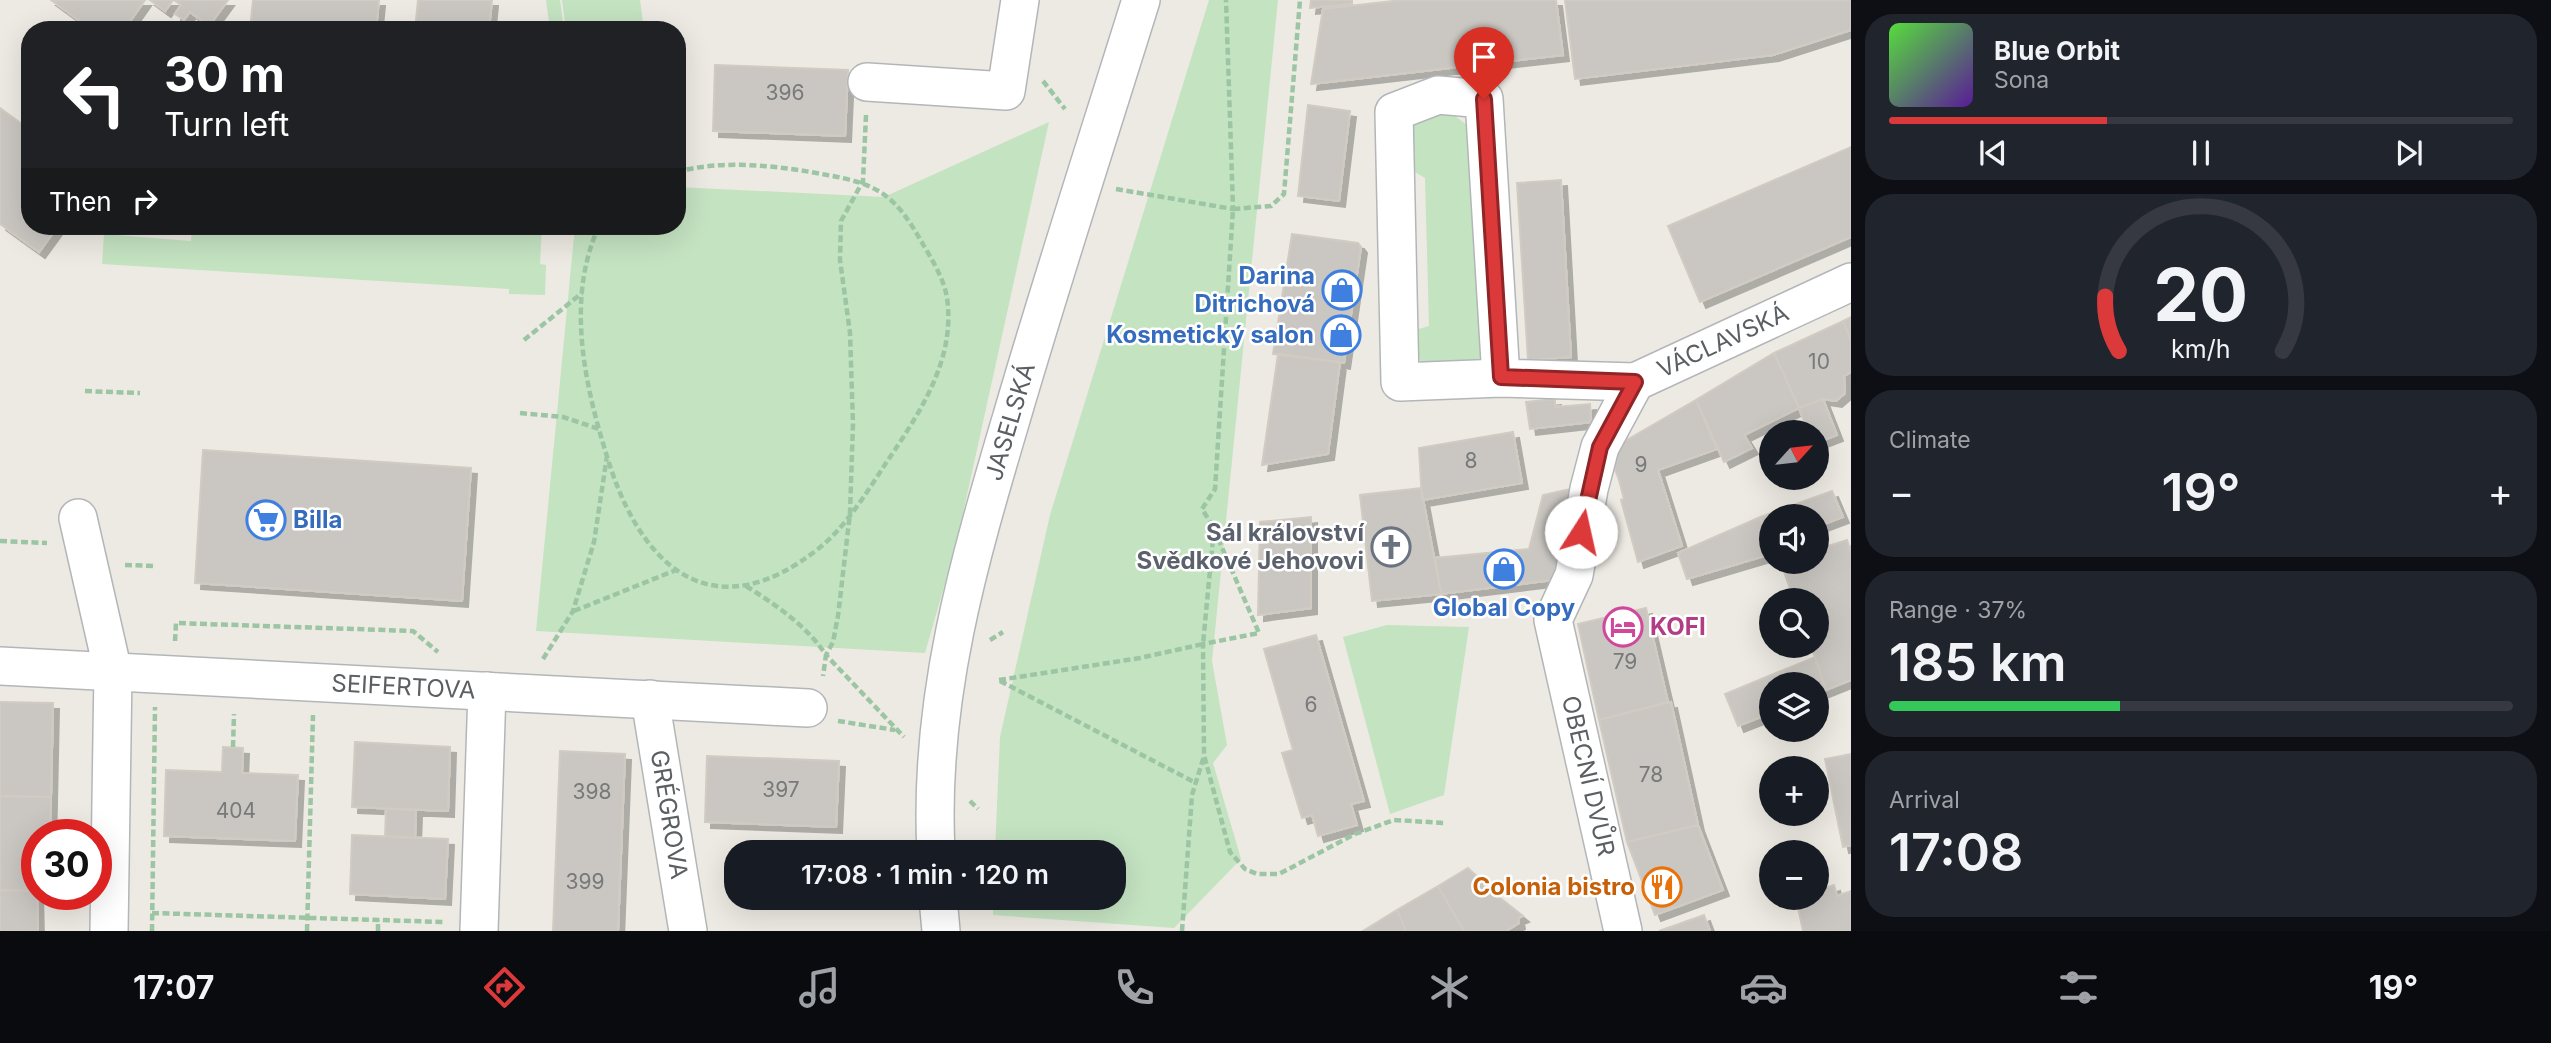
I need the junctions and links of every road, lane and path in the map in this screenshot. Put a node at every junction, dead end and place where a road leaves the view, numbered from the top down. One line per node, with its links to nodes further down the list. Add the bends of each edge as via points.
1 (1020, 0): 5 (street, via 1006,91)
2 (1141, 0): 7 (street, JASELSKÁ)
3 (1226, 0): 9 (path)
4 (1300, 0): 9 (path, via 1284,194 1271,206)
5 (867, 82): 8 (path)
6 (686, 169): 8 (path, via 755,167)
7 (1085, 179): 9 (path, via 1128,192); 45 (street, JASELSKÁ, via 962,589 936,755)
8 (863, 181): 21 (path, via 841,221 853,424); 21 (path, via 885,192 910,222 947,299 945,348 934,386)
9 (1233, 209): 22 (path, via 1215,489 1202,509)
10 (595, 235): 12 (path, via 584,263)
11 (1851, 282): 15 (street, VÁCLAVSKÁ)
12 (582, 293): 13 (path); 19 (path, via 586,371)
13 (524, 340)
14 (1501, 377): 14 (street, via 1401,382 1394,112 1438,95 1484,99); 15 (street)
15 (1635, 382): 30 (street, VÁCLAVSKÁ, via 1600,447 1574,575)
16 (85, 391): 17 (path)
17 (140, 393)
18 (520, 413): 19 (path, via 563,417)
19 (598, 429): 20 (path)
20 (607, 456): 27 (path, via 639,533); 29 (path, via 594,542)
21 (850, 513): 28 (path, via 810,554 779,575); 32 (path, via 838,616)
22 (1214, 527): 31 (path); 31 (path, via 1259,633)
23 (68, 531): 24 (path); 36 (street)
24 (0, 541)
25 (114, 564): 26 (path)
26 (156, 566)
27 (677, 570): 28 (path, via 714,588); 29 (path)
28 (746, 586): 32 (path, via 803,627)
29 (573, 611): 35 (path)
30 (1553, 620): 58 (street, OBECNÍ DVŮR)
31 (1203, 644): 42 (path); 43 (path, via 999,680)
32 (826, 655): 41 (path); 41 (path, via 896,730)
33 (447, 659): 37 (path, via 413,631 176,623)
34 (0, 666): 36 (street, SEIFERTOVA)
35 (538, 666)
36 (113, 672): 37 (street, SEIFERTOVA); 51 (street)
37 (174, 675): 38 (street, SEIFERTOVA); 47 (path, via 173,701 155,703)
38 (314, 682): 39 (street, SEIFERTOVA); 48 (path)
39 (487, 691): 40 (street, SEIFERTOVA); 50 (street)
40 (650, 699): 41 (street, SEIFERTOVA); 55 (street, GRÉGROVA)
41 (812, 713)
42 (1205, 755): 43 (path); 44 (path, via 1230,852 1237,863 1257,874 1279,874 1355,834 1394,820)
43 (1196, 783): 57 (path)
44 (1445, 823)
45 (936, 840)
46 (939, 910): 56 (street)
47 (152, 913): 48 (path); 52 (path)
48 (308, 917): 49 (path); 53 (path)
49 (378, 920): 50 (path); 54 (path)
50 (480, 927)
51 (109, 931)
52 (152, 931)
53 (307, 931)
54 (378, 931)
55 (688, 931)
56 (941, 931)
57 (1182, 931)
58 (1623, 931)

